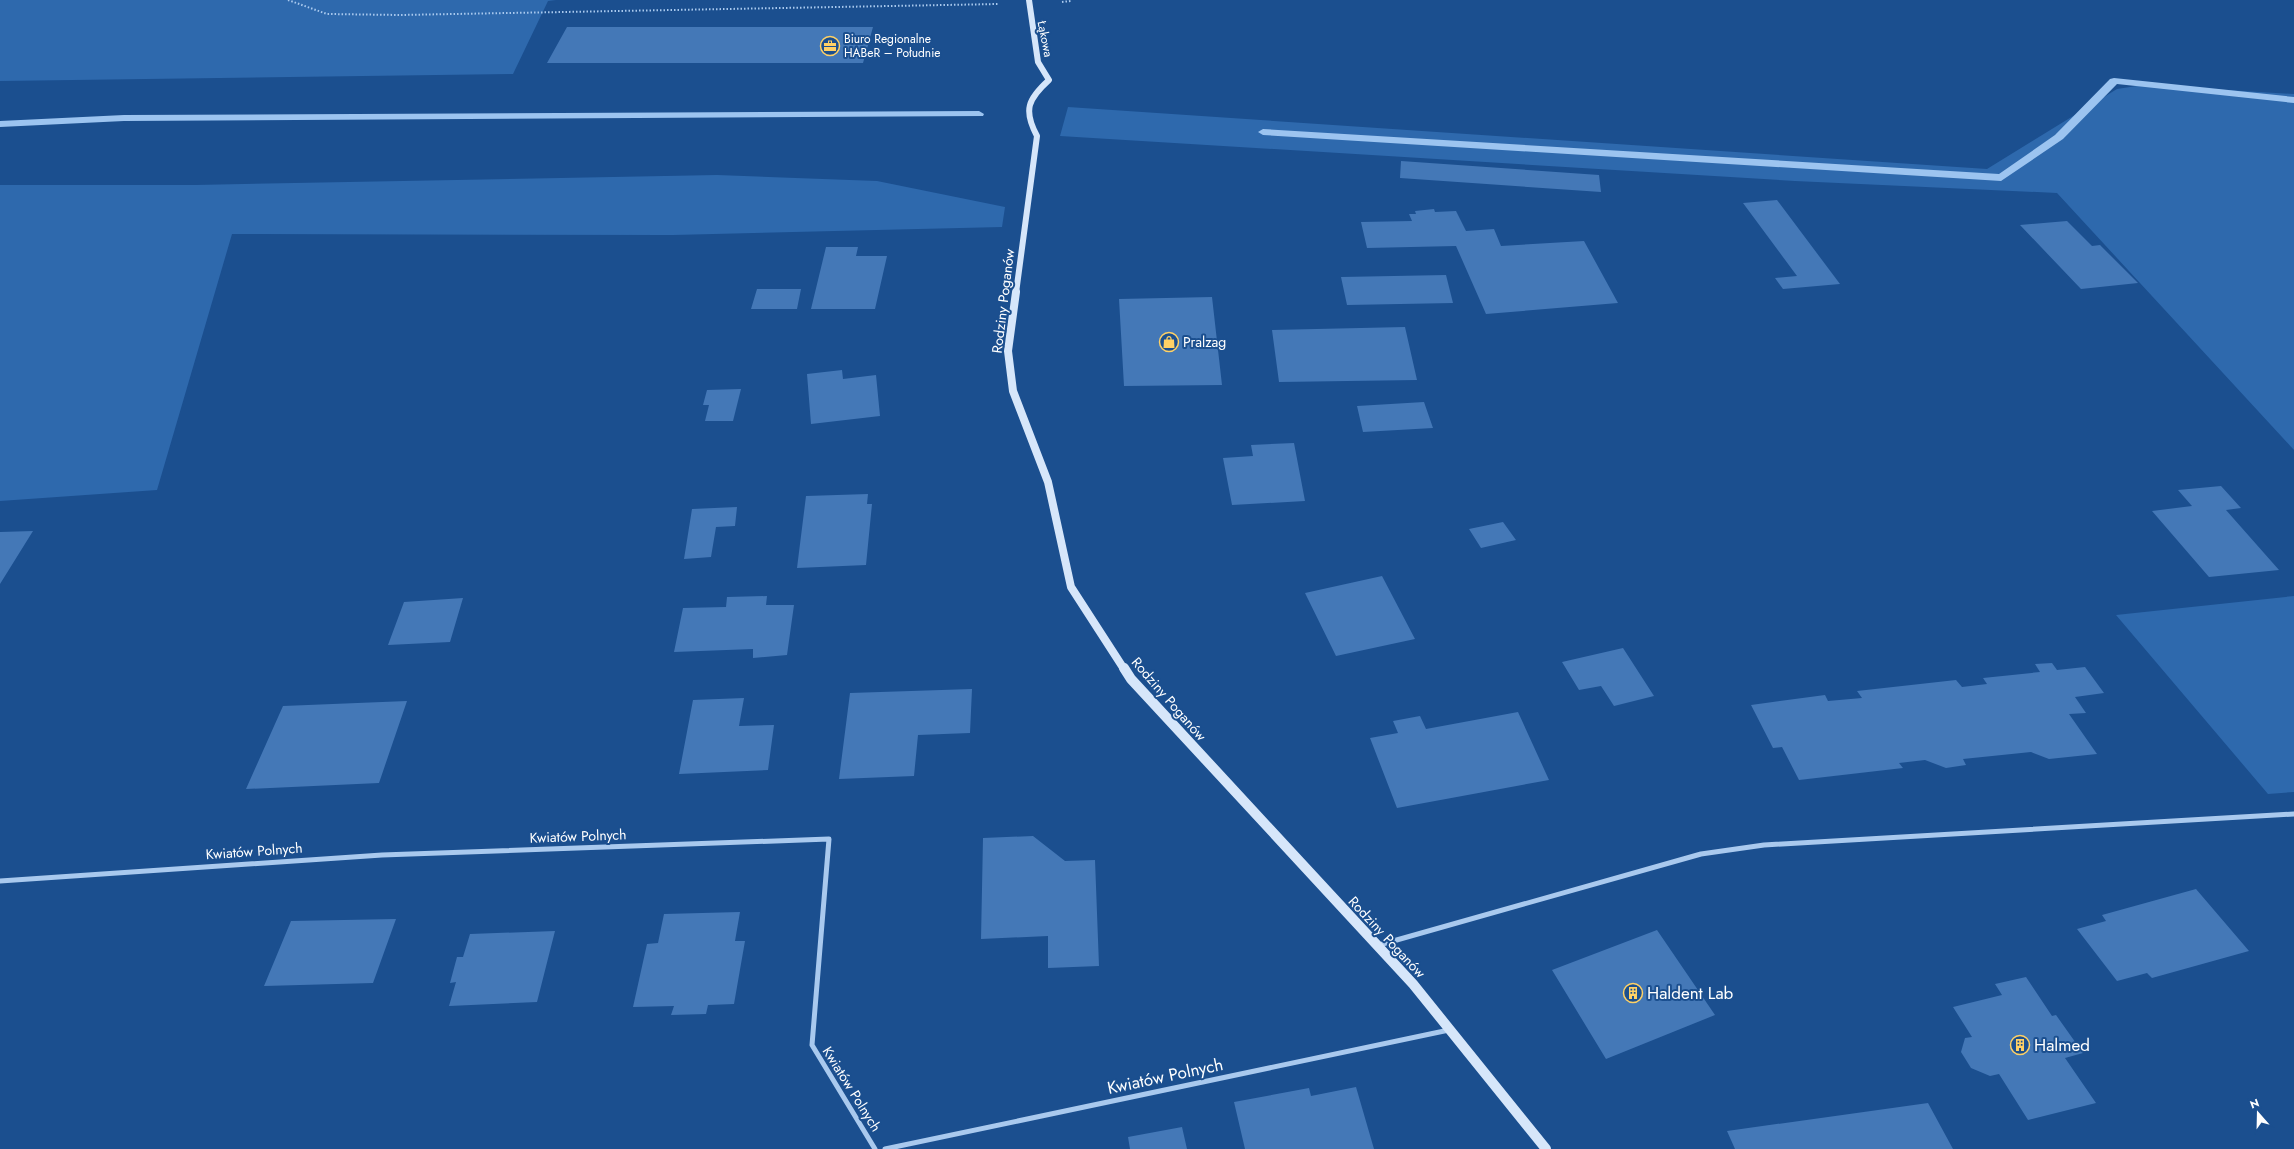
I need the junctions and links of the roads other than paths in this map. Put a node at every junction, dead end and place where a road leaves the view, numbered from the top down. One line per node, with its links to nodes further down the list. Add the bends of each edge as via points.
1 (1029, 2): 2 (street, Łąkowa, via 1038,62 1049,80 1030,101 1027,113 1030,125)
2 (1037, 136): 5 (street, Rodziny Poganów, via 1008,351 1013,391 1048,482 1071,586 1131,679)
3 (2294, 814): 5 (street, via 1764,845 1701,854)
4 (0, 881): 7 (street, Kwiatów Polnych, via 382,855 829,839 812,1045)
5 (1378, 946): 6 (street, Rodziny Poganów)
6 (1451, 1029): 8 (street, Kwiatów Polnych); 9 (street, Rodziny Poganów)
7 (875, 1149)
8 (885, 1149)
9 (1546, 1149)

